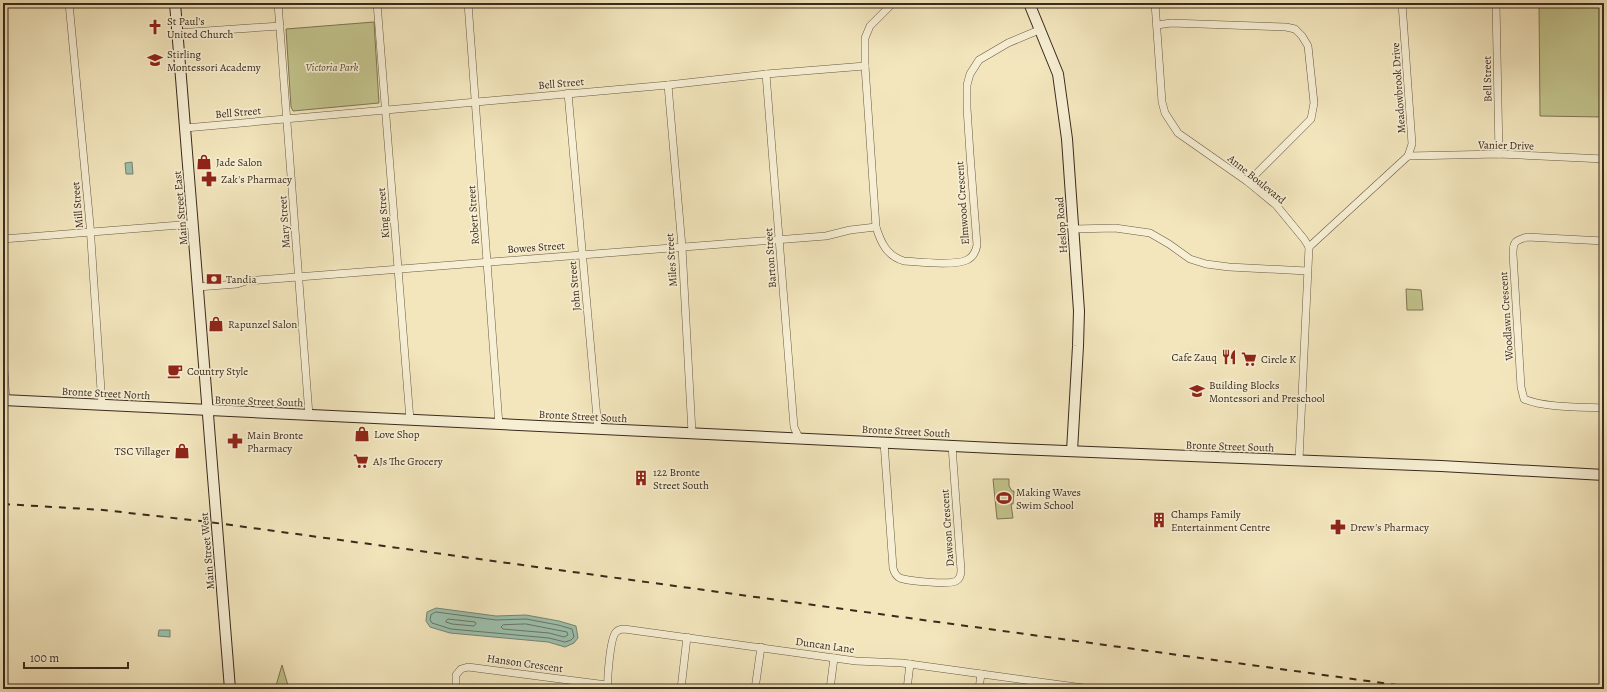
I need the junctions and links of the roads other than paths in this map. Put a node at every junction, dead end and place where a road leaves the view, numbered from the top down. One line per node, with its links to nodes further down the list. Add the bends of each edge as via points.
1 (11, 3): 12 (street)
2 (70, 3): 32 (street, Mill Street)
3 (175, 3): 16 (main road, Main Street East)
4 (278, 3): 14 (street, Mary Street)
5 (377, 3): 22 (street, King Street)
6 (468, 3): 21 (street, Robert Street)
7 (893, 3): 17 (street, via 875,19 867,31)
8 (1029, 3): 15 (main road, Heslop Road)
9 (1155, 3): 13 (street, Anne Boulevard)
10 (1402, 3): 26 (street, Meadowbrook Drive, via 1412,136)
11 (1496, 3): 25 (street, Bell Street)
12 (3, 4)
13 (1157, 24): 28 (street, Anne Boulevard, via 1162,102 1169,121 1178,133); 28 (street, via 1286,26 1295,29 1308,46 1314,103 1310,119)
14 (280, 26): 16 (street); 23 (street, Mary Street)
15 (1039, 30): 30 (street, Elmwood Crescent, via 1008,43 983,58 974,66 967,84 977,245 975,253 968,260 959,262 896,259 888,253); 31 (main road, Heslop Road, via 1058,74 1066,132)
16 (177, 33): 24 (main road, Main Street East)
17 (865, 66): 18 (street, Bell Street); 30 (street, Elmwood Crescent)
18 (766, 74): 19 (street, Bell Street); 34 (street, Barton Street)
19 (668, 85): 20 (street, Bell Street); 36 (street, Miles Street)
20 (568, 93): 21 (street, Bell Street); 38 (street, John Street)
21 (475, 101): 22 (street, Bell Street); 39 (street, Robert Street)
22 (385, 110): 23 (street, Bell Street); 40 (street, King Street)
23 (287, 118): 24 (street, Bell Street); 42 (street, Mary Street)
24 (185, 128): 29 (main road, Main Street East)
25 (1499, 154): 26 (street, Vanier Drive); 27 (street, Vanier Drive)
26 (1408, 156): 37 (street)
27 (1604, 159)
28 (1248, 182): 37 (street, Anne Boulevard, via 1276,205)
29 (193, 224): 32 (street); 43 (main road, Main Street East)
30 (876, 227): 34 (street, Bowes Street, via 826,236)
31 (1074, 229): 41 (street, via 1116,228 1150,233 1190,259 1206,264); 57 (main road, Heslop Road, via 1079,311)
32 (90, 231): 33 (street); 46 (street, Mill Street)
33 (3, 239)
34 (779, 239): 36 (street, Bowes Street); 54 (street, Barton Street, via 794,427)
35 (1604, 241): 47 (street, Woodlawn Crescent, via 1527,237 1516,240 1513,245 1521,387 1524,399 1546,404)
36 (682, 247): 38 (street, Bowes Street); 53 (street, Miles Street)
37 (1309, 247): 41 (street)
38 (582, 255): 39 (street, Bowes Street); 52 (street, John Street)
39 (487, 262): 40 (street, Bowes Street); 51 (street, Robert Street)
40 (398, 269): 42 (street, Bowes Street); 50 (street, King Street)
41 (1307, 271): 58 (street)
42 (299, 277): 43 (street, Bowes Street); 49 (street, Mary Street)
43 (198, 287): 48 (main road, Main Street East)
44 (3, 355): 45 (street)
45 (4, 400): 46 (main road, Bronte Street North)
46 (102, 405): 48 (main road, Bronte Street North)
47 (1604, 408)
48 (207, 410): 49 (main road, Bronte Street South); 66 (main road, Main Street West)
49 (309, 415): 50 (main road, Bronte Street South)
50 (410, 420): 51 (main road, Bronte Street South)
51 (499, 424): 52 (main road, Bronte Street South)
52 (598, 429): 53 (main road, Bronte Street South)
53 (692, 433): 54 (main road, Bronte Street South)
54 (799, 438): 55 (main road, Bronte Street South)
55 (884, 442): 56 (main road, Bronte Street South); 56 (street, Dawson Crescent, via 893,569 900,578 946,584 957,581 961,570)
56 (952, 446): 57 (main road, Bronte Street South)
57 (1072, 451): 58 (main road, Bronte Street South)
58 (1299, 460): 59 (main road, Bronte Street South)
59 (1604, 475)
60 (687, 637): 61 (street, Duncan Lane); 65 (street, Duncan Lane, via 628,629 618,630 613,636); 68 (street)
61 (761, 647): 62 (street, Duncan Lane); 69 (street)
62 (834, 658): 63 (street, Duncan Lane); 70 (street)
63 (910, 664): 64 (street, Duncan Lane); 71 (street)
64 (981, 674): 72 (street); 73 (street, Duncan Lane)
65 (607, 687): 67 (street, Hanson Crescent, via 468,667 456,675)
66 (230, 689)
67 (456, 689)
68 (681, 689)
69 (755, 689)
70 (830, 689)
71 (907, 689)
72 (979, 689)
73 (1091, 689)

